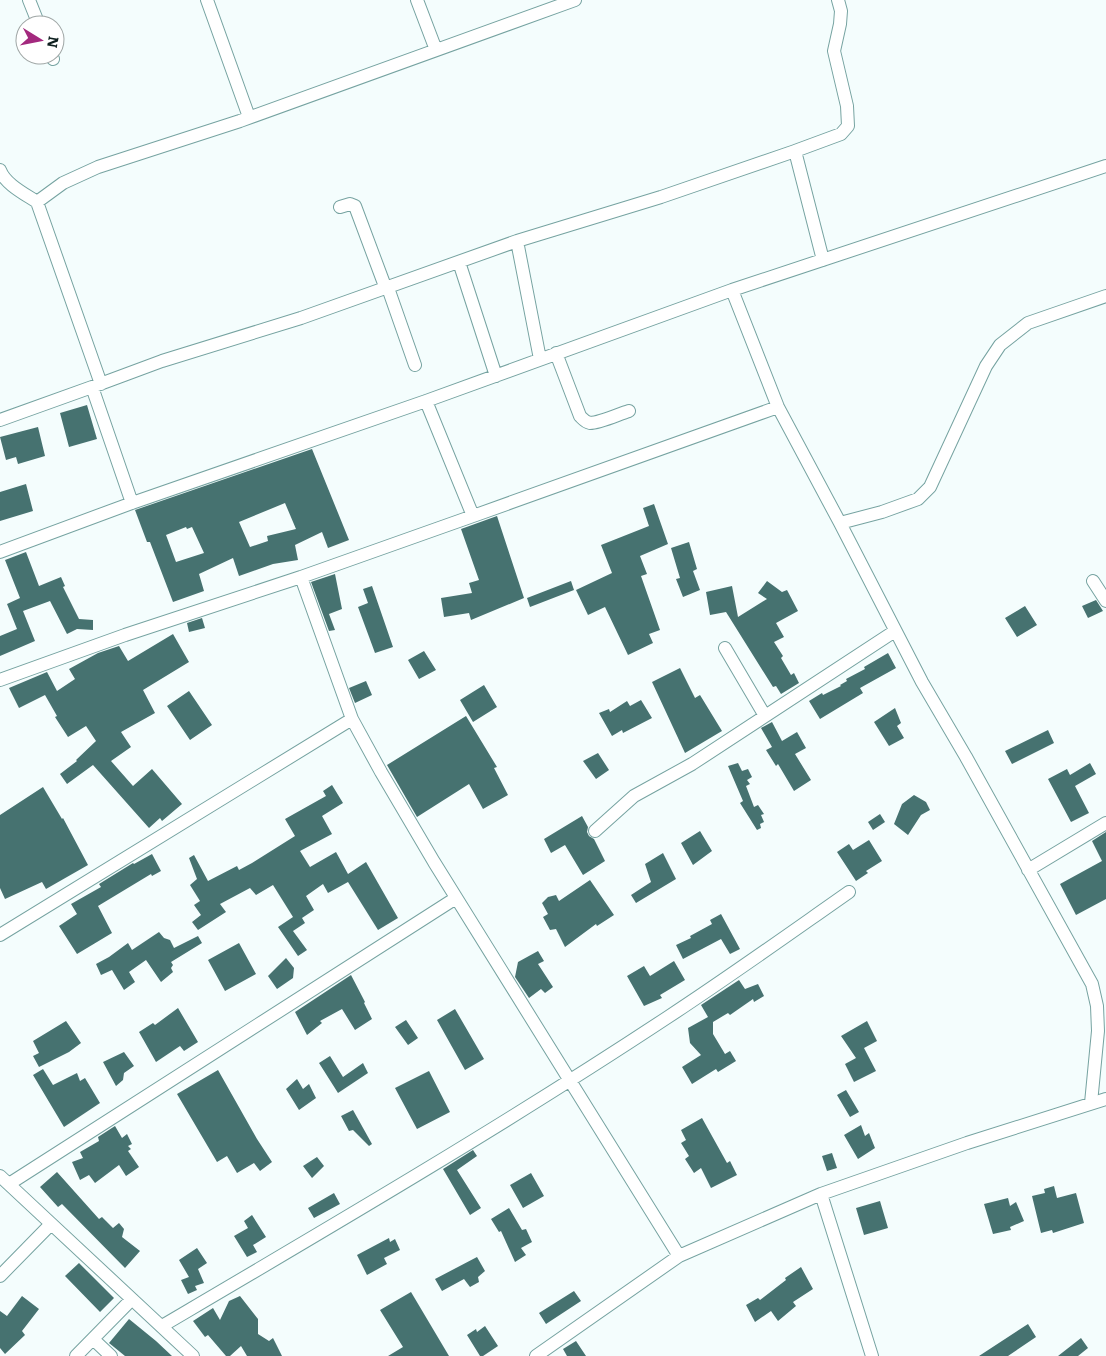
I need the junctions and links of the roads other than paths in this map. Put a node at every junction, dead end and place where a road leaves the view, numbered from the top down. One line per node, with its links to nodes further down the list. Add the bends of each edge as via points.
1 (29, 0): 6 (street)
2 (207, 0): 8 (street)
3 (418, 0): 7 (street)
4 (575, 0): 7 (street)
5 (838, 0): 9 (street, via 841,11 834,52 847,106 848,126 841,134)
6 (35, 15)
7 (436, 50): 8 (street)
8 (249, 117): 12 (street, via 98,167 63,183)
9 (795, 151): 14 (street); 15 (street)
10 (1103, 169): 15 (street)
11 (0, 170): 12 (street, via 9,182)
12 (36, 202): 24 (street)
13 (340, 207): 17 (street, via 355,206)
14 (517, 241): 16 (street); 21 (street)
15 (823, 260): 18 (street)
16 (459, 262): 17 (street); 23 (street)
17 (387, 288): 22 (street); 24 (street, via 162,361)
18 (732, 290): 20 (street); 26 (street)
19 (1106, 296): 31 (street, via 1028,323 1000,345 986,366 930,487 918,499)
20 (556, 354): 21 (street); 27 (street, via 584,421 595,422)
21 (540, 360): 23 (street)
22 (415, 365)
23 (496, 376): 25 (street)
24 (97, 386): 28 (street); 29 (street)
25 (426, 401): 29 (street); 30 (street)
26 (778, 407): 30 (street); 31 (street)
27 (628, 411)
28 (0, 420)
29 (132, 503): 32 (street)
30 (473, 516): 33 (street)
31 (840, 523): 36 (street)
32 (0, 552)
33 (300, 577): 38 (street, via 126,634); 40 (street)
34 (1093, 581): 35 (street)
35 (1106, 601)
36 (895, 631): 39 (street); 43 (street)
37 (725, 648): 39 (street)
38 (0, 680)
39 (765, 716): 42 (street, via 692,764 634,796)
40 (352, 719): 45 (street); 46 (street)
41 (1106, 823): 43 (street)
42 (595, 831)
43 (1028, 870): 49 (street, via 1092,984 1098,1031)
44 (849, 892): 47 (street, via 669,1017)
45 (456, 898): 47 (street); 50 (street)
46 (0, 936)
47 (569, 1081): 53 (street); 56 (street)
48 (1106, 1099): 49 (street)
49 (1091, 1103): 51 (street)
50 (4, 1180): 52 (street)
51 (821, 1194): 53 (street); 62 (street)
52 (51, 1224): 54 (street); 55 (street)
53 (679, 1256): 61 (street)
54 (0, 1276)
55 (132, 1299): 56 (street); 57 (street)
56 (162, 1326): 60 (street)
57 (93, 1339): 58 (street); 59 (street)
58 (76, 1356)
59 (111, 1356)
60 (194, 1356)
61 (536, 1356)
62 (872, 1356)

